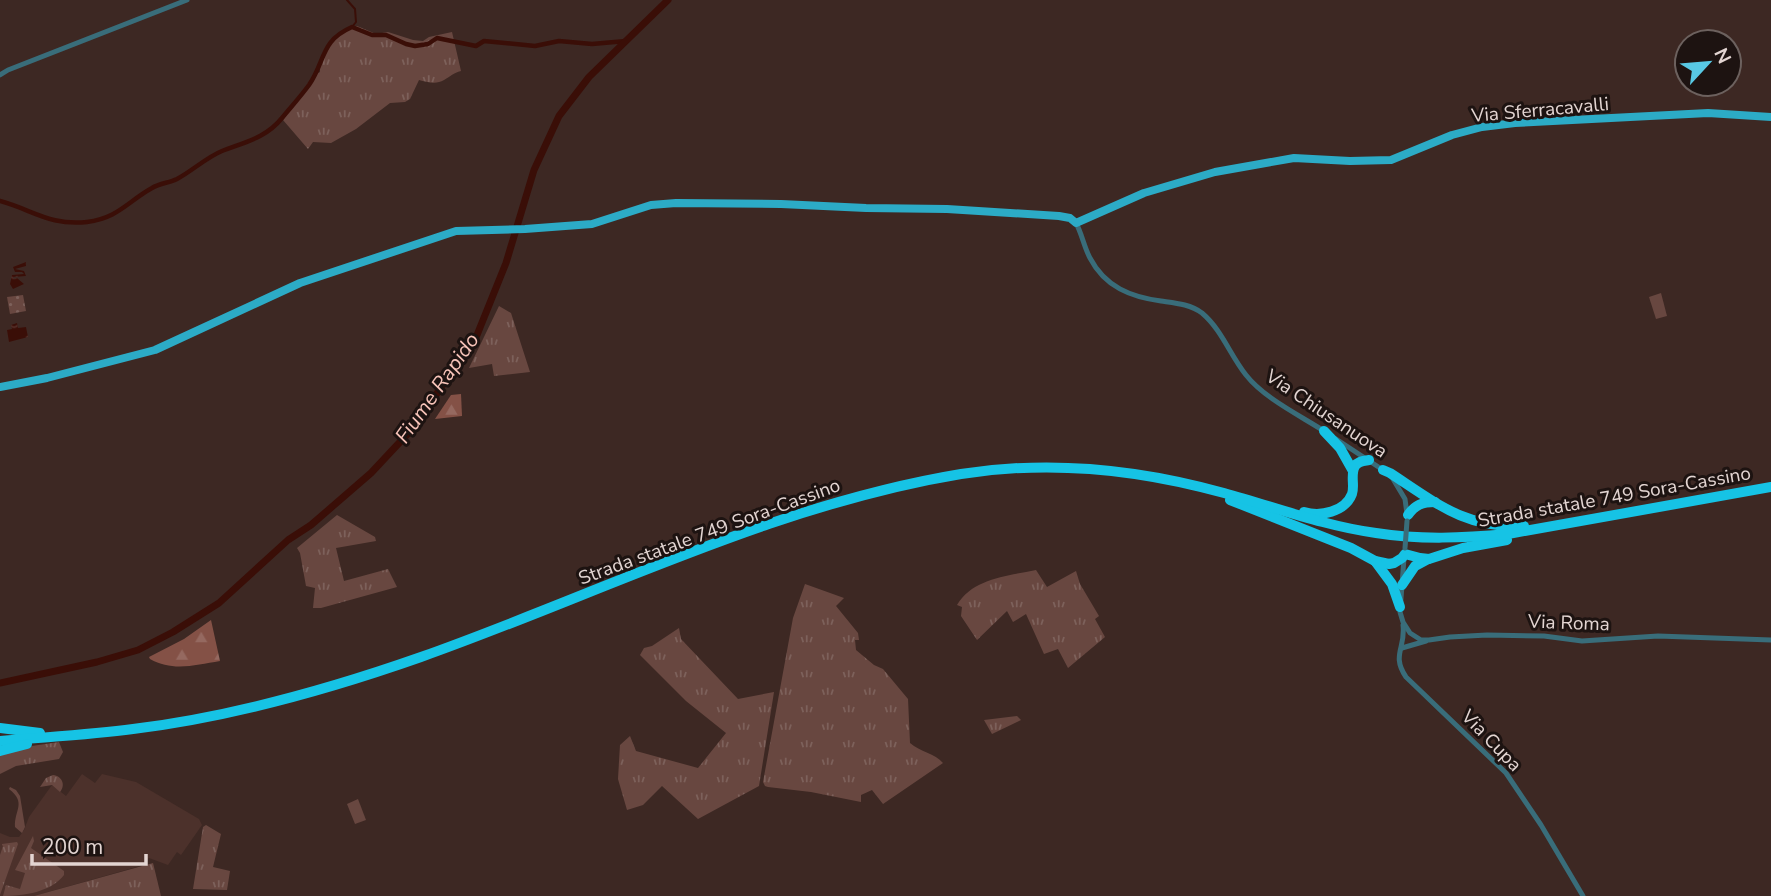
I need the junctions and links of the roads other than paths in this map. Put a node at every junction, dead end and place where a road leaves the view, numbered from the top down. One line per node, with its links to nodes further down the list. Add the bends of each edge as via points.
1 (187, 0): 2 (street)
2 (0, 75)
3 (1771, 117): 4 (main road, Via Sferracavalli, via 1708,113 1482,127 1391,160 1294,158 1215,172 1144,193)
4 (1076, 223): 5 (main road, via 1059,216 972,210 676,203 651,205 592,224 450,232 299,283 155,350); 6 (street, Via Chiusanuova, via 1091,260 1116,287 1197,310 1219,333 1247,376)
5 (0, 387)
6 (1324, 431): 7 (street, Via Chiusanuova); 9 (highway)
7 (1369, 460): 8 (street, Via Chiusanuova); 9 (highway, via 1355,465)
8 (1383, 470): 13 (highway); 14 (street, Via Chiusanuova, via 1402,491)
9 (1353, 471): 12 (highway, via 1347,502 1325,513 1310,514)
10 (1170, 480): 12 (highway, Strada statale 749 Sora-Cassino); 18 (highway, via 1335,541); 27 (highway, Strada statale 749 Sora-Cassino, via 1104,469 1028,467 959,475 871,494 771,523 423,656 317,691 191,720)
11 (1771, 487): 15 (highway, Strada statale 749 Sora-Cassino)
12 (1220, 491): 15 (highway, Strada statale 749 Sora-Cassino, via 1338,526 1422,538 1508,534)
13 (1435, 502): 14 (highway, via 1420,503); 15 (highway, via 1466,519 1500,526)
14 (1407, 518): 16 (street, Via Chiusanuova, bridge)
15 (1594, 519): 17 (highway)
16 (1405, 551): 17 (highway); 18 (highway, via 1394,563); 19 (street, Via Chiusanuova)
17 (1429, 559): 19 (highway, via 1415,566)
18 (1375, 561): 20 (highway, via 1392,583)
19 (1402, 585): 20 (street, Via Chiusanuova)
20 (1400, 607): 21 (street, Via Cupa)
21 (1402, 622): 22 (street); 25 (street, Via Cupa)
22 (1410, 633): 23 (street, Via Roma); 25 (street)
23 (1429, 640): 24 (street, Via Roma, via 1487,635 1582,641 1658,636); 25 (street)
24 (1771, 640)
25 (1402, 648): 30 (street, Via Cupa, via 1398,659 1406,677 1506,773)
26 (0, 728): 27 (highway)
27 (61, 736): 28 (highway, Strada statale 749 Sora-Cassino); 29 (highway)
28 (0, 741)
29 (0, 751)
30 (1583, 896)

